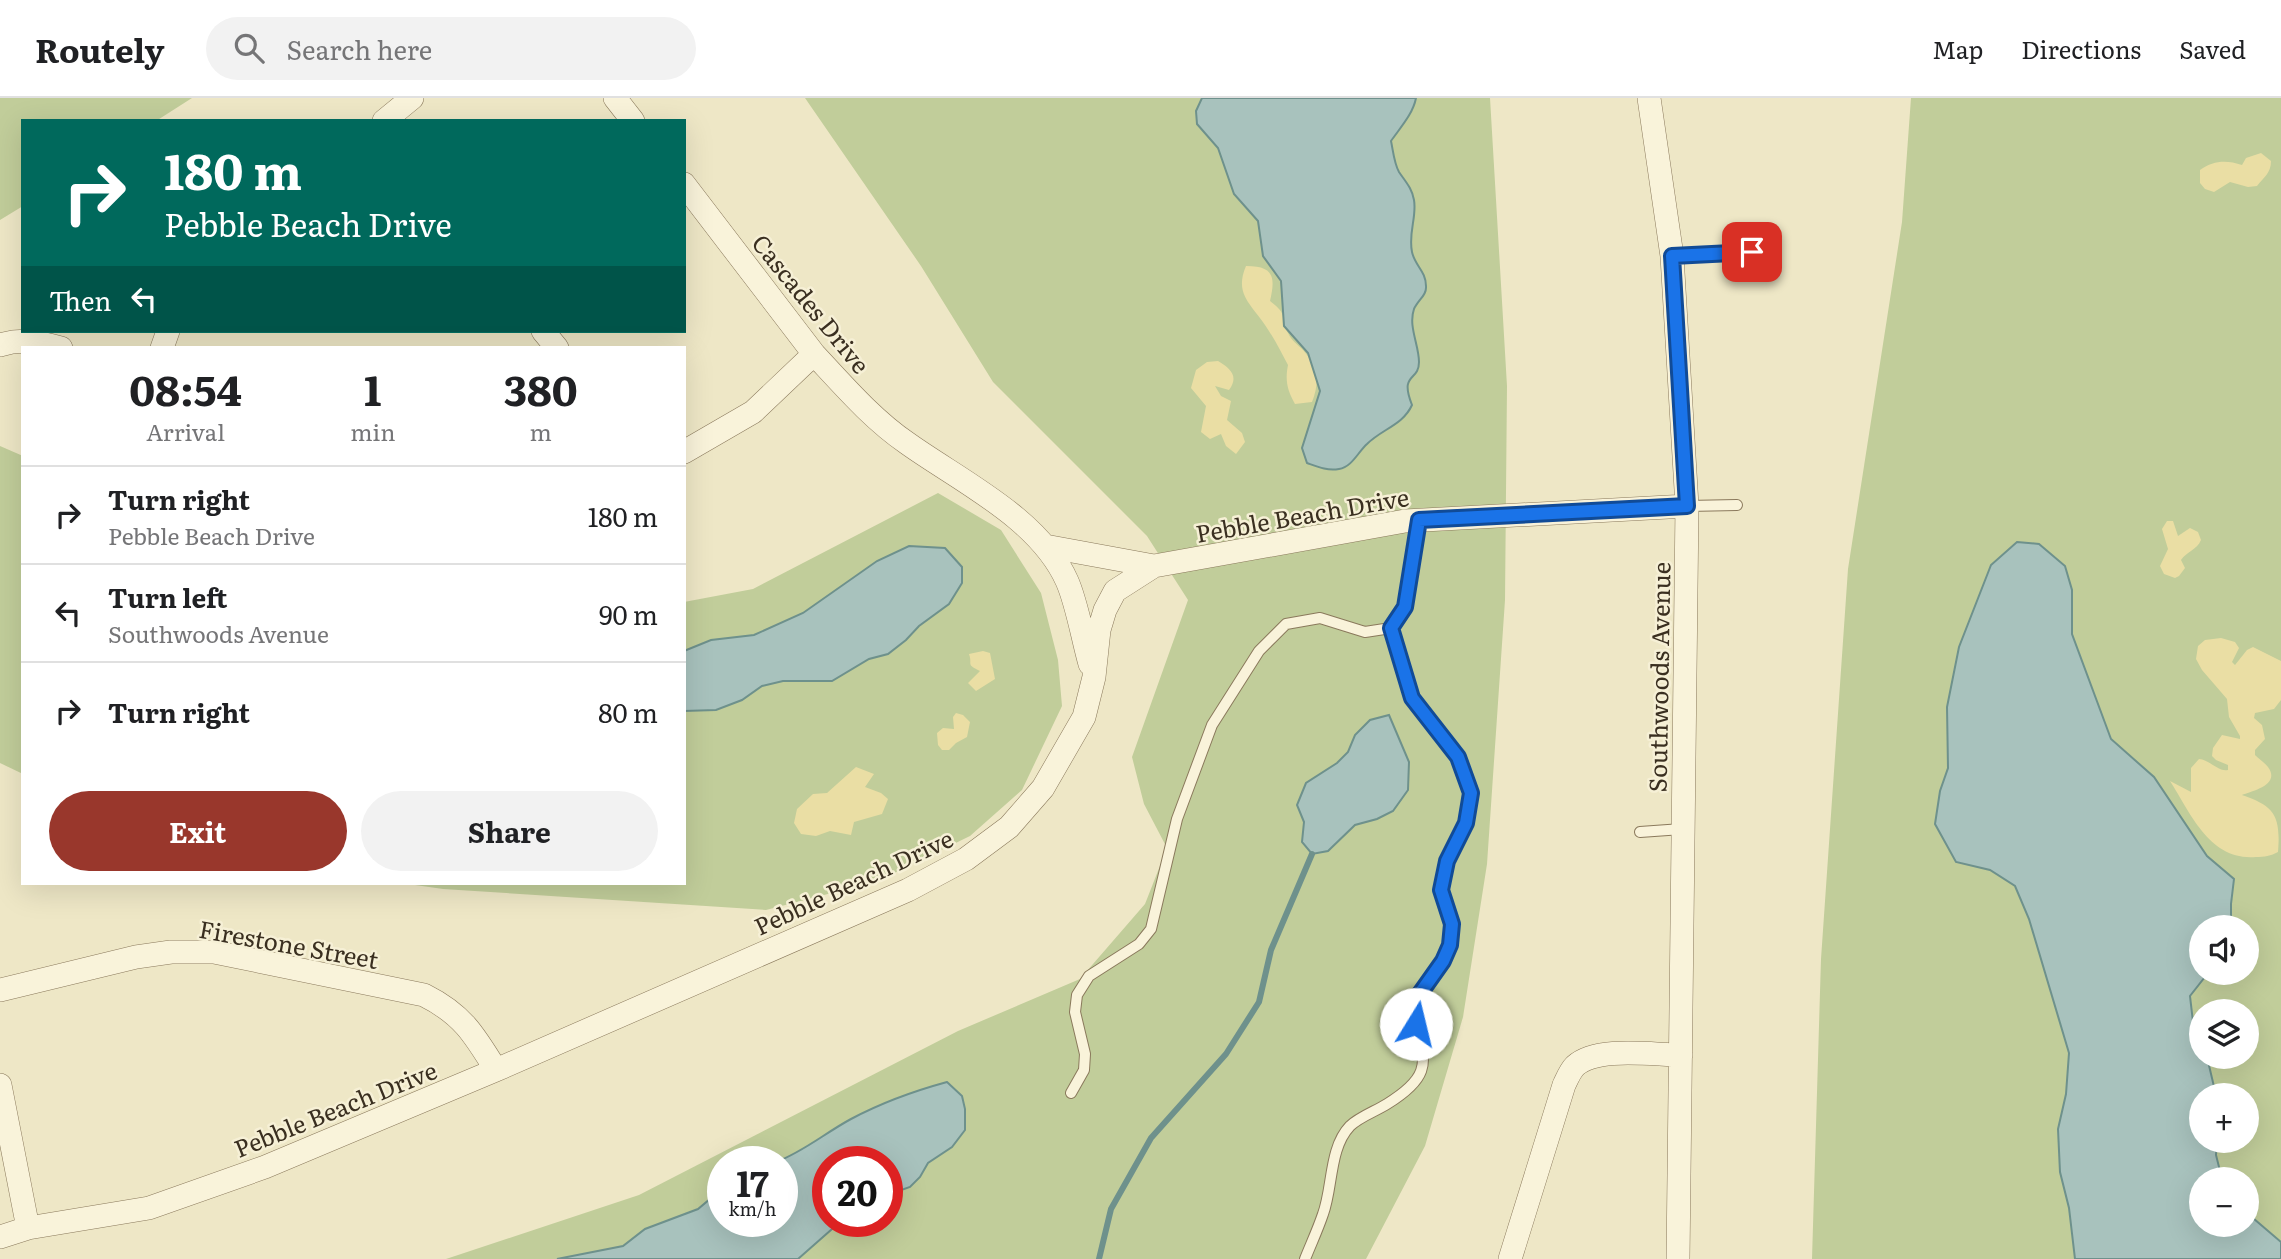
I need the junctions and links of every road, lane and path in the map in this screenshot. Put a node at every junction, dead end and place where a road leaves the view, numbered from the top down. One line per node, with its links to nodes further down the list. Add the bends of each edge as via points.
1 (412, 98): 4 (street)
2 (615, 98): 5 (street)
3 (1649, 98): 8 (street, Southwoods Avenue)
4 (386, 119)
5 (632, 119)
6 (686, 187): 11 (street, Cascades Drive)
7 (1752, 252): 8 (lane)
8 (1672, 256): 14 (street, Southwoods Avenue)
9 (0, 345): 10 (street, via 35,341)
10 (54, 346)
11 (814, 354): 12 (street, via 753,412); 16 (street, Cascades Drive, via 905,443 993,499)
12 (686, 451)
13 (1737, 505): 14 (lane)
14 (1687, 506): 15 (street, Pebble Beach Drive); 20 (street, Southwoods Avenue)
15 (1419, 520): 17 (street, Pebble Beach Drive); 18 (lane, via 1405,607)
16 (1045, 546): 17 (street); 19 (street, Cascades Drive, via 1067,581)
17 (1154, 566): 19 (street, Pebble Beach Drive, via 1115,592 1105,610)
18 (1391, 628): 26 (lane, via 1365,632 1320,618 1286,624 1259,651 1212,725 1177,819 1151,929 1139,944 1089,976 1077,995 1075,1012 1085,1054 1084,1070); 29 (lane, via 1412,698 1458,757 1471,793 1466,823 1447,861 1441,890 1452,924 1450,945 1414,1002 1423,1074 1408,1091 1350,1127 1335,1152 1324,1212)
19 (1094, 677): 24 (street, Pebble Beach Drive, via 1084,718 1043,788 1009,827 966,859 908,890)
20 (1682, 829): 21 (lane); 23 (street, Southwoods Avenue)
21 (1640, 832)
22 (0, 990): 24 (street, Firestone Street, via 136,957 214,952 424,995 448,1007 467,1026)
23 (1682, 1055): 30 (street, via 1606,1054 1573,1067); 31 (street, Southwoods Avenue)
24 (496, 1070): 27 (street, Pebble Beach Drive, via 265,1167 149,1208)
25 (0, 1085): 27 (street)
26 (1072, 1093)
27 (28, 1228): 28 (street, Pebble Beach Drive)
28 (0, 1237)
29 (1306, 1259)
30 (1510, 1259)
31 (1678, 1259)

